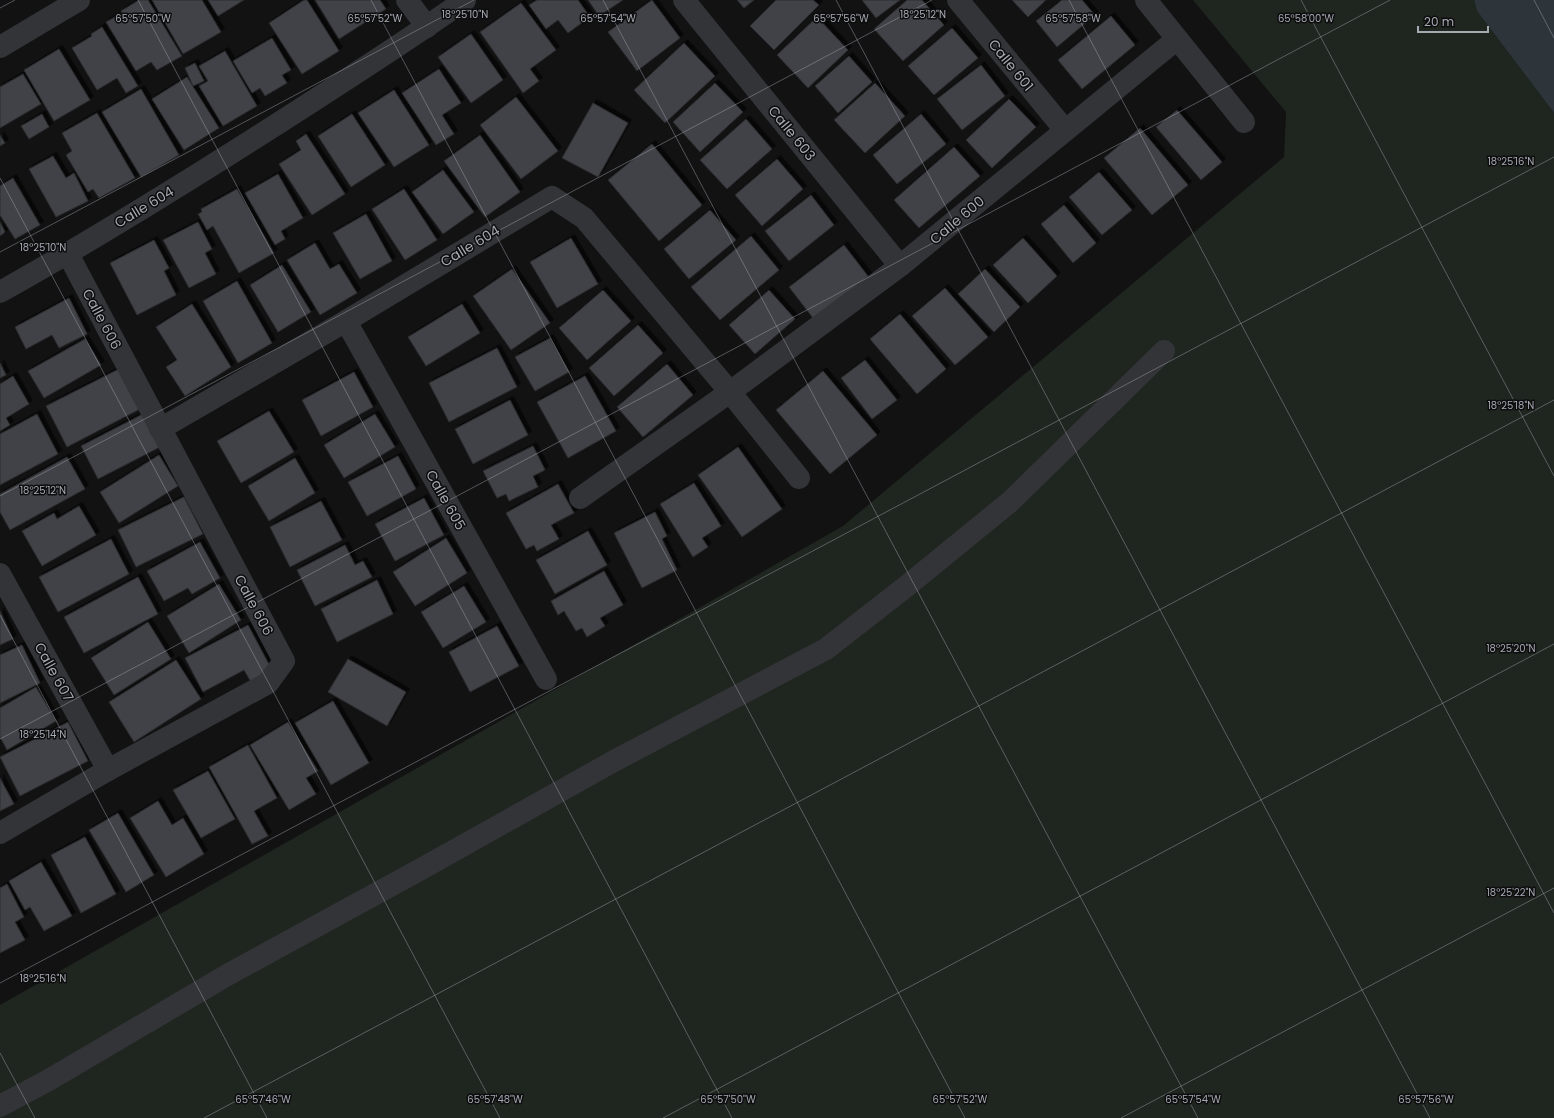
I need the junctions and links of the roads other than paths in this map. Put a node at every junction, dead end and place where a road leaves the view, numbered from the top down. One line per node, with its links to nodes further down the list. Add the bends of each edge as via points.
1 (80, 0): 9 (street)
2 (407, 0): 7 (street)
3 (465, 0): 7 (street)
4 (684, 0): 13 (street, Calle 603)
5 (958, 0): 11 (street, Calle 601)
6 (1146, 0): 8 (street)
7 (426, 27): 12 (street, Calle 604, via 217,162)
8 (1177, 39): 10 (street); 11 (street, Calle 600)
9 (0, 47)
10 (1244, 122)
11 (1064, 130): 13 (street, Calle 600)
12 (68, 254): 14 (street, Calle 604); 18 (street, Calle 606)
13 (900, 266): 17 (street, Calle 600)
14 (0, 292)
15 (346, 321): 17 (street, Calle 604, via 552,197 584,218); 18 (street, Calle 604); 22 (street, Calle 605)
16 (1164, 351): 25 (street, via 1011,501 908,586 826,649 614,761 229,974)
17 (730, 392): 19 (street); 20 (street, Calle 600)
18 (160, 429): 23 (street, Calle 606, via 284,661 268,683)
19 (799, 478)
20 (580, 498)
21 (0, 574): 23 (street, Calle 607)
22 (546, 679)
23 (108, 770): 24 (street, Calle 606)
24 (0, 833)
25 (0, 1106)

